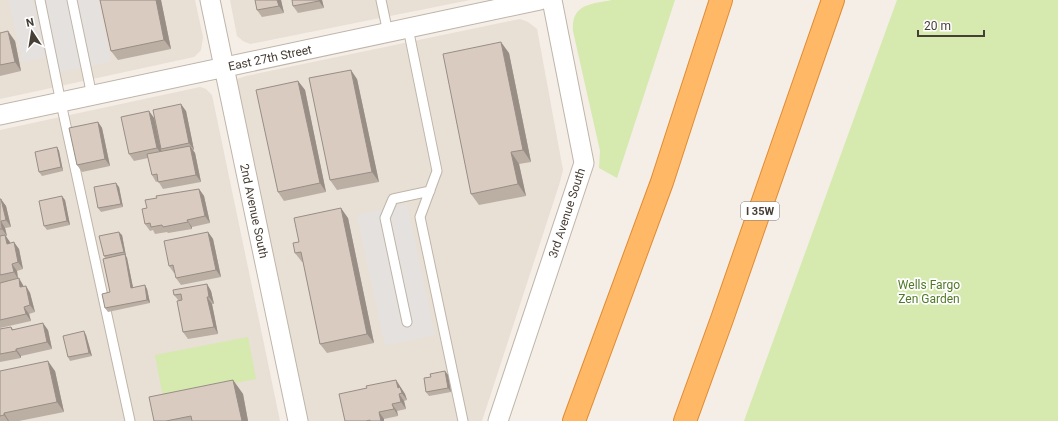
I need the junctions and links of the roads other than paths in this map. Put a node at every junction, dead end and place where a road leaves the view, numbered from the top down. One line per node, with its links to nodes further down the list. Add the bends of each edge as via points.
1 (40, 0): 13 (lane)
2 (72, 0): 12 (lane)
3 (210, 0): 11 (street, 2nd Avenue South)
4 (381, 0): 10 (lane)
5 (540, 0): 9 (street, East 27th Street)
6 (552, 0): 20 (street, 3rd Avenue South, via 584,163)
7 (721, 0): 21 (highway, via 662,182)
8 (833, 0): 22 (highway, I 35W)
9 (408, 28): 10 (street, East 27th Street); 15 (lane, via 437,171)
10 (388, 33): 11 (street, East 27th Street)
11 (224, 68): 12 (street, East 27th Street); 18 (street, 2nd Avenue South)
12 (92, 96): 13 (street, East 27th Street)
13 (61, 102): 14 (street, East 27th Street); 17 (lane)
14 (0, 116)
15 (430, 191): 16 (lane, via 393,199 385,218); 19 (lane, via 420,217)
16 (407, 322)
17 (130, 421)
18 (298, 421)
19 (463, 421)
20 (498, 421)
21 (574, 421)
22 (685, 421)

